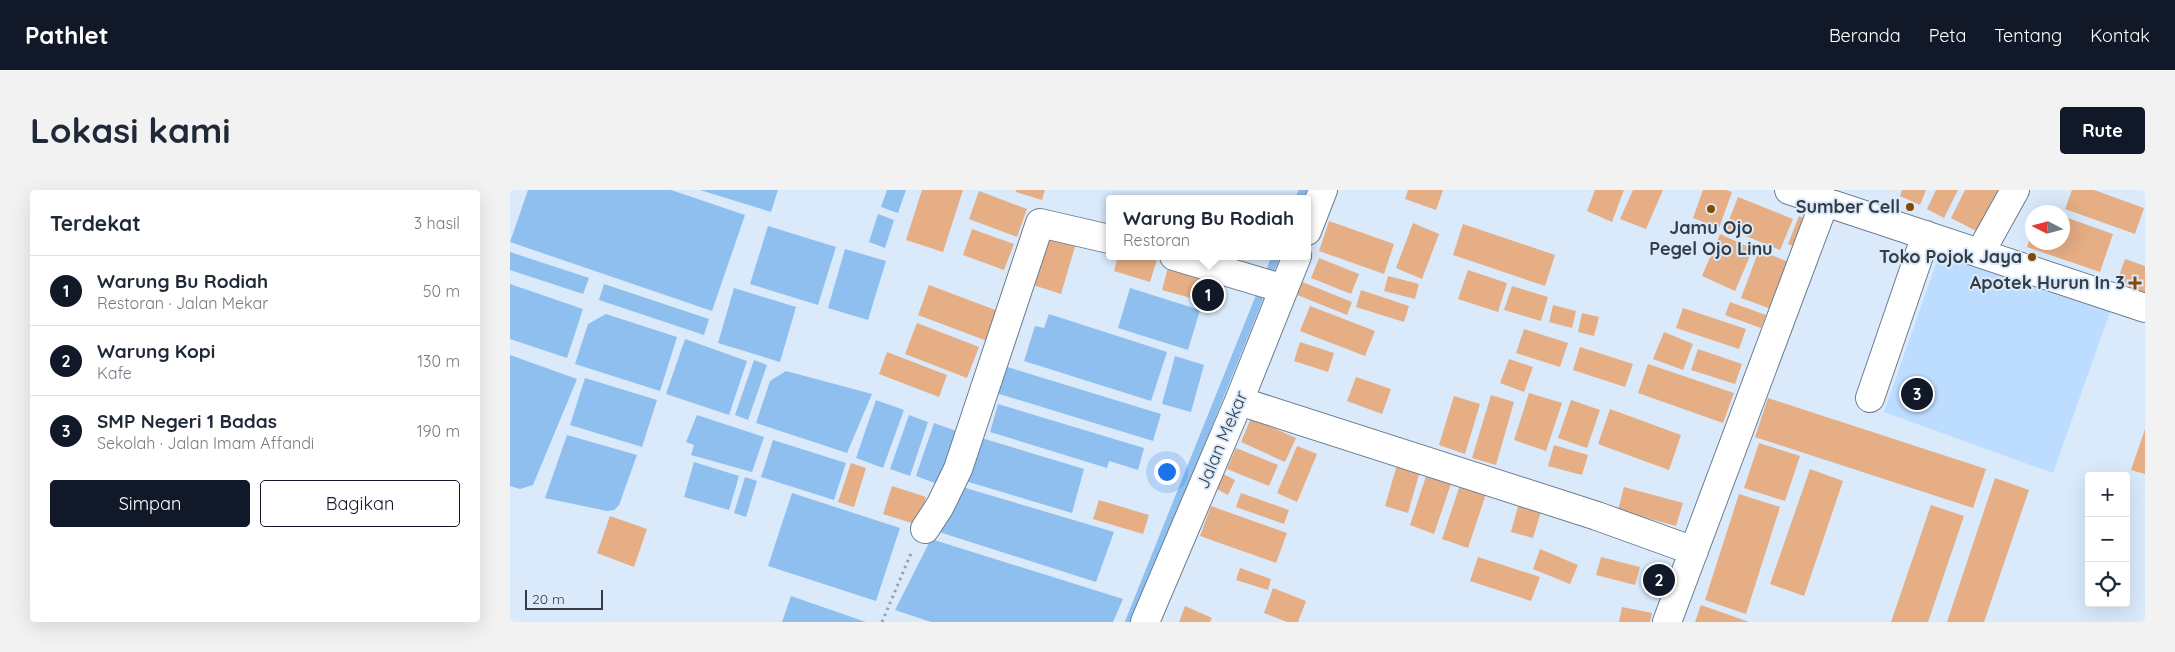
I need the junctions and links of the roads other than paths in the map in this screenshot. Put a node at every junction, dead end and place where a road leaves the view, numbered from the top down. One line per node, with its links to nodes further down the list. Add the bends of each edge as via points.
1 (1323, 190): 5 (street)
2 (1789, 190): 4 (street)
3 (2015, 190): 8 (street)
4 (1825, 201): 6 (street); 16 (street)
5 (1311, 221)
6 (1926, 235): 8 (street); 13 (street)
7 (1106, 238): 15 (street, via 1040,223 958,469)
8 (1980, 253): 12 (street)
9 (1188, 260): 11 (street)
10 (1293, 260): 11 (street, Jalan Mekar)
11 (1270, 284): 14 (street, Jalan Mekar)
12 (2145, 308)
13 (1870, 398)
14 (1238, 401): 16 (street, via 1598,516); 17 (street, Jalan Mekar)
15 (925, 529)
16 (1694, 551): 18 (street)
17 (1144, 622)
18 (1667, 622)

